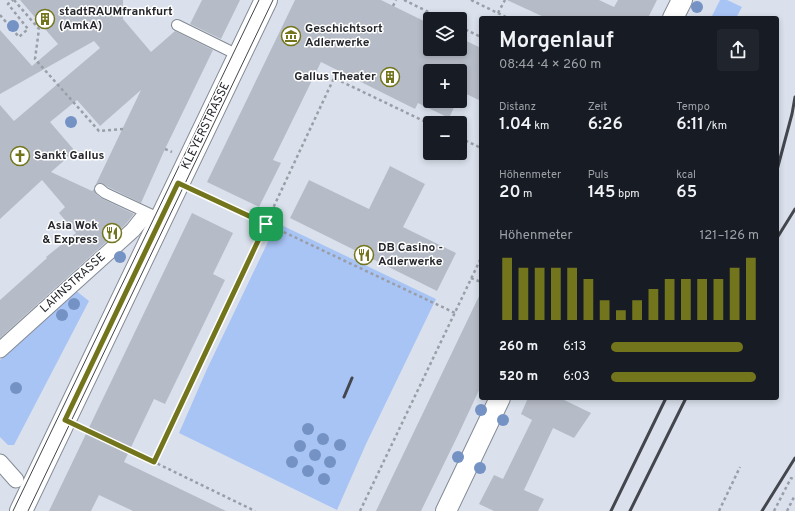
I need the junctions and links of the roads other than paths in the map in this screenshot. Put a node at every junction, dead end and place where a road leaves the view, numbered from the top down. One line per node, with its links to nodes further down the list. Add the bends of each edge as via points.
1 (266, 0): 5 (street, KLEYERSTRASSE)
2 (682, 0): 3 (street)
3 (674, 16)
4 (177, 24): 5 (lane)
5 (240, 56): 7 (street, KLEYERSTRASSE, via 178,183)
6 (100, 189): 7 (lane)
7 (153, 217): 8 (street, LAHNSTRASSE, via 133,230); 12 (street, KLEYERSTRASSE, via 65,420)
8 (0, 350)
9 (499, 400): 13 (street)
10 (0, 462): 11 (street)
11 (16, 480)
12 (21, 511)
13 (446, 511)

